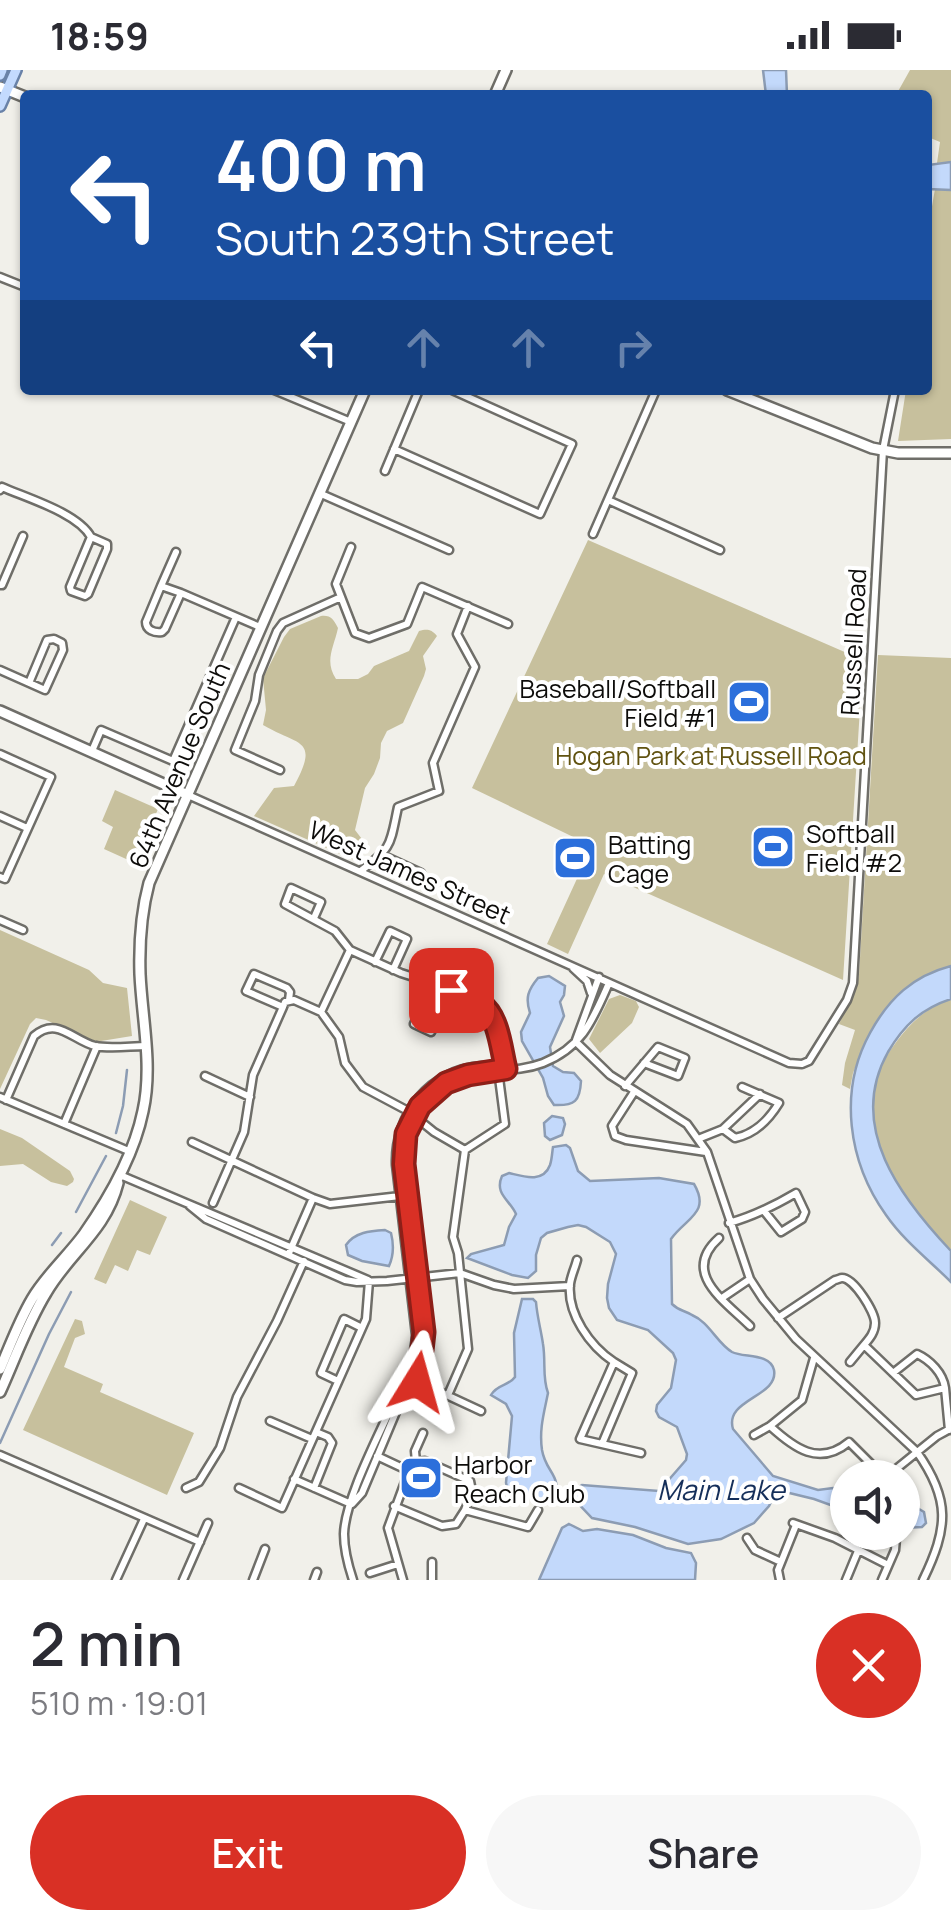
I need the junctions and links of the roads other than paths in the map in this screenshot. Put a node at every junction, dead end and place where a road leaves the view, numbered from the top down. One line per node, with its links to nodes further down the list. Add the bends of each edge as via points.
1 (16, 70): 2 (main road)
2 (4, 88): 3 (main road)
3 (0, 106)
4 (286, 395): 11 (street)
5 (363, 395): 11 (street, 64th Avenue South)
6 (418, 395): 12 (street)
7 (463, 395): 12 (street, via 572,444 540,514)
8 (654, 395): 18 (street)
9 (739, 395): 13 (street)
10 (894, 395): 13 (street, Russell Road)
11 (351, 422): 17 (street, 64th Avenue South)
12 (394, 448): 15 (street)
13 (882, 450): 14 (street); 67 (street, Russell Road, via 854,983)
14 (951, 453)
15 (385, 471)
16 (1, 489): 21 (street, via 73,518)
17 (319, 492): 23 (street); 33 (street, 64th Avenue South)
18 (608, 500): 19 (street); 24 (street)
19 (593, 534)
20 (23, 536): 26 (street)
21 (91, 537): 21 (street, via 70,587 85,596 107,549)
22 (351, 546): 29 (street, via 336,581)
23 (449, 550)
24 (720, 550)
25 (176, 552): 27 (street)
26 (0, 584)
27 (161, 586): 28 (street); 28 (street, via 146,622 156,633 165,629)
28 (181, 593): 31 (street)
29 (341, 598): 30 (street, via 356,633 369,638 406,624 422,587); 36 (street, via 283,623)
30 (468, 606): 32 (street); 45 (street, via 457,634 474,667 434,762 439,791 398,807)
31 (236, 616): 33 (street); 39 (street, via 173,761 101,730)
32 (508, 624)
33 (260, 627): 34 (street, 64th Avenue South)
34 (242, 667): 36 (street); 42 (street, 64th Avenue South)
35 (0, 670): 37 (street)
36 (259, 675): 41 (street, via 235,750)
37 (29, 683): 37 (street, via 45,690 62,644 46,640)
38 (0, 711): 39 (street, West James Street)
39 (92, 751): 42 (street, West James Street)
40 (0, 754): 44 (street, via 52,777)
41 (280, 770)
42 (188, 794): 46 (street, West James Street); 65 (street, 64th Avenue South, via 142,908)
43 (0, 816): 44 (street)
44 (28, 828): 48 (street)
45 (382, 855): 46 (street); 47 (street)
46 (360, 871): 54 (street, West James Street)
47 (421, 873)
48 (2, 878)
49 (314, 918): 49 (street, via 284,904 291,888 321,902); 52 (street)
50 (0, 920): 51 (street)
51 (23, 930)
52 (350, 950): 53 (street); 62 (street)
53 (375, 962): 55 (street); 55 (street, via 390,931 408,939)
54 (568, 964): 56 (street, West James Street); 60 (street)
55 (393, 970): 58 (street)
56 (599, 977): 57 (street, West James Street); 60 (street)
57 (609, 982): 63 (street); 67 (street, West James Street, via 789,1063)
58 (432, 983): 59 (street); 59 (street, via 414,1024 431,1032)
59 (451, 990): 68 (street, via 488,1012)
60 (592, 994): 63 (street)
61 (286, 1004): 61 (street, via 246,990 254,974 287,988); 62 (street); 74 (street, via 253,1075)
62 (320, 1012): 76 (street, via 339,1037 352,1076)
63 (576, 1042): 68 (street, via 534,1066); 70 (street)
64 (96, 1046): 65 (street); 75 (street, via 54,1027 43,1029); 77 (street)
65 (146, 1046): 82 (street, 64th Avenue South, via 145,1101)
66 (644, 1063): 66 (street, via 658,1047 685,1058 678,1076); 70 (street)
67 (806, 1063)
68 (502, 1069): 76 (street, via 446,1083); 81 (street, via 505,1124)
69 (205, 1076): 74 (street)
70 (625, 1086): 72 (street)
71 (742, 1087): 73 (street)
72 (634, 1092): 79 (street); 83 (street, via 612,1126 615,1136)
73 (760, 1094): 78 (street); 78 (street, via 780,1103 752,1134 734,1138)
74 (250, 1097): 84 (street)
75 (3, 1098): 77 (street)
76 (411, 1113): 81 (street); 86 (street, via 396,1146); 96 (street, via 404,1154)
77 (64, 1124): 82 (street)
78 (723, 1129): 79 (street)
79 (698, 1138): 83 (street)
80 (192, 1142): 84 (street)
81 (465, 1150): 95 (street, via 453,1237)
82 (131, 1152): 85 (street, 64th Avenue South)
83 (707, 1152): 90 (street)
84 (232, 1160): 87 (street); 88 (street)
85 (120, 1175): 92 (street); 108 (street, 64th Avenue South, via 32,1298); 113 (street, 64th Avenue South, via 98,1228 47,1290)
86 (400, 1196): 87 (street, via 330,1204); 96 (street)
87 (312, 1198): 92 (street)
88 (213, 1203)
89 (764, 1211): 89 (street, via 796,1193 805,1212 781,1232); 90 (street)
90 (730, 1223): 97 (street)
91 (718, 1238): 100 (street, via 705,1254 703,1271)
92 (290, 1252): 93 (street)
93 (305, 1259): 98 (street); 132 (street, via 247,1374 220,1448 199,1482)
94 (577, 1260): 99 (street)
95 (460, 1274): 96 (street); 99 (street, via 514,1289); 114 (street, via 468,1350)
96 (414, 1278): 98 (street); 110 (street, via 424,1340); 126 (street, via 415,1348)
97 (750, 1279): 100 (street); 101 (street)
98 (369, 1281): 103 (street)
99 (570, 1286): 106 (street, via 583,1329)
100 (722, 1298): 102 (street)
101 (778, 1318): 104 (street, via 842,1278 874,1318); 105 (street)
102 (750, 1326)
103 (362, 1328): 111 (street); 111 (street, via 344,1320 321,1373)
104 (864, 1344): 107 (street); 109 (street)
105 (814, 1357): 117 (street, via 802,1400); 123 (street)
106 (614, 1362): 122 (street, via 632,1374); 122 (street, via 580,1439)
107 (850, 1362)
108 (0, 1369)
109 (893, 1373): 112 (street, via 916,1395); 112 (street, via 917,1354 938,1371)
110 (412, 1379): 114 (street); 126 (street)
111 (338, 1381): 121 (street)
112 (945, 1388): 118 (street)
113 (0, 1392)
114 (448, 1395): 115 (street)
115 (480, 1411)
116 (270, 1421): 121 (street)
117 (770, 1426): 120 (street); 127 (street, via 792,1446 818,1455 849,1442)
118 (950, 1429): 123 (street)
119 (423, 1434): 129 (street)
120 (754, 1435)
121 (314, 1436): 131 (street); 134 (street, via 332,1443)
122 (602, 1444): 124 (street)
123 (918, 1452): 128 (street); 160 (street, via 937,1480 944,1511)
124 (641, 1453)
125 (0, 1455): 139 (street)
126 (375, 1455): 130 (street); 135 (street)
127 (867, 1460)
128 (908, 1460)
129 (418, 1461): 130 (street); 137 (street, via 470,1481)
130 (409, 1471): 136 (street)
131 (294, 1479): 133 (street, via 282,1508); 134 (street)
132 (186, 1488)
133 (239, 1488)
134 (314, 1488): 135 (street)
135 (351, 1504): 154 (street, via 344,1537)
136 (394, 1506): 137 (street, via 442,1526 456,1524); 148 (street, via 388,1528)
137 (465, 1510): 138 (street, via 528,1527)
138 (538, 1510)
139 (144, 1518): 142 (street); 152 (street)
140 (208, 1524): 142 (street)
141 (747, 1538): 147 (street, via 755,1550)
142 (200, 1542): 151 (street)
143 (265, 1550): 153 (street)
144 (894, 1550): 149 (street)
145 (858, 1551): 147 (street, via 795,1524); 149 (street); 158 (street)
146 (432, 1562): 156 (street)
147 (781, 1562): 157 (street)
148 (398, 1564): 150 (street); 155 (street)
149 (888, 1565): 159 (street)
150 (370, 1573)
151 (185, 1579)
152 (116, 1580)
153 (253, 1580)
154 (353, 1580)
155 (403, 1580)
156 (432, 1580)
157 (780, 1580)
158 (846, 1580)
159 (882, 1580)
160 (924, 1580)

